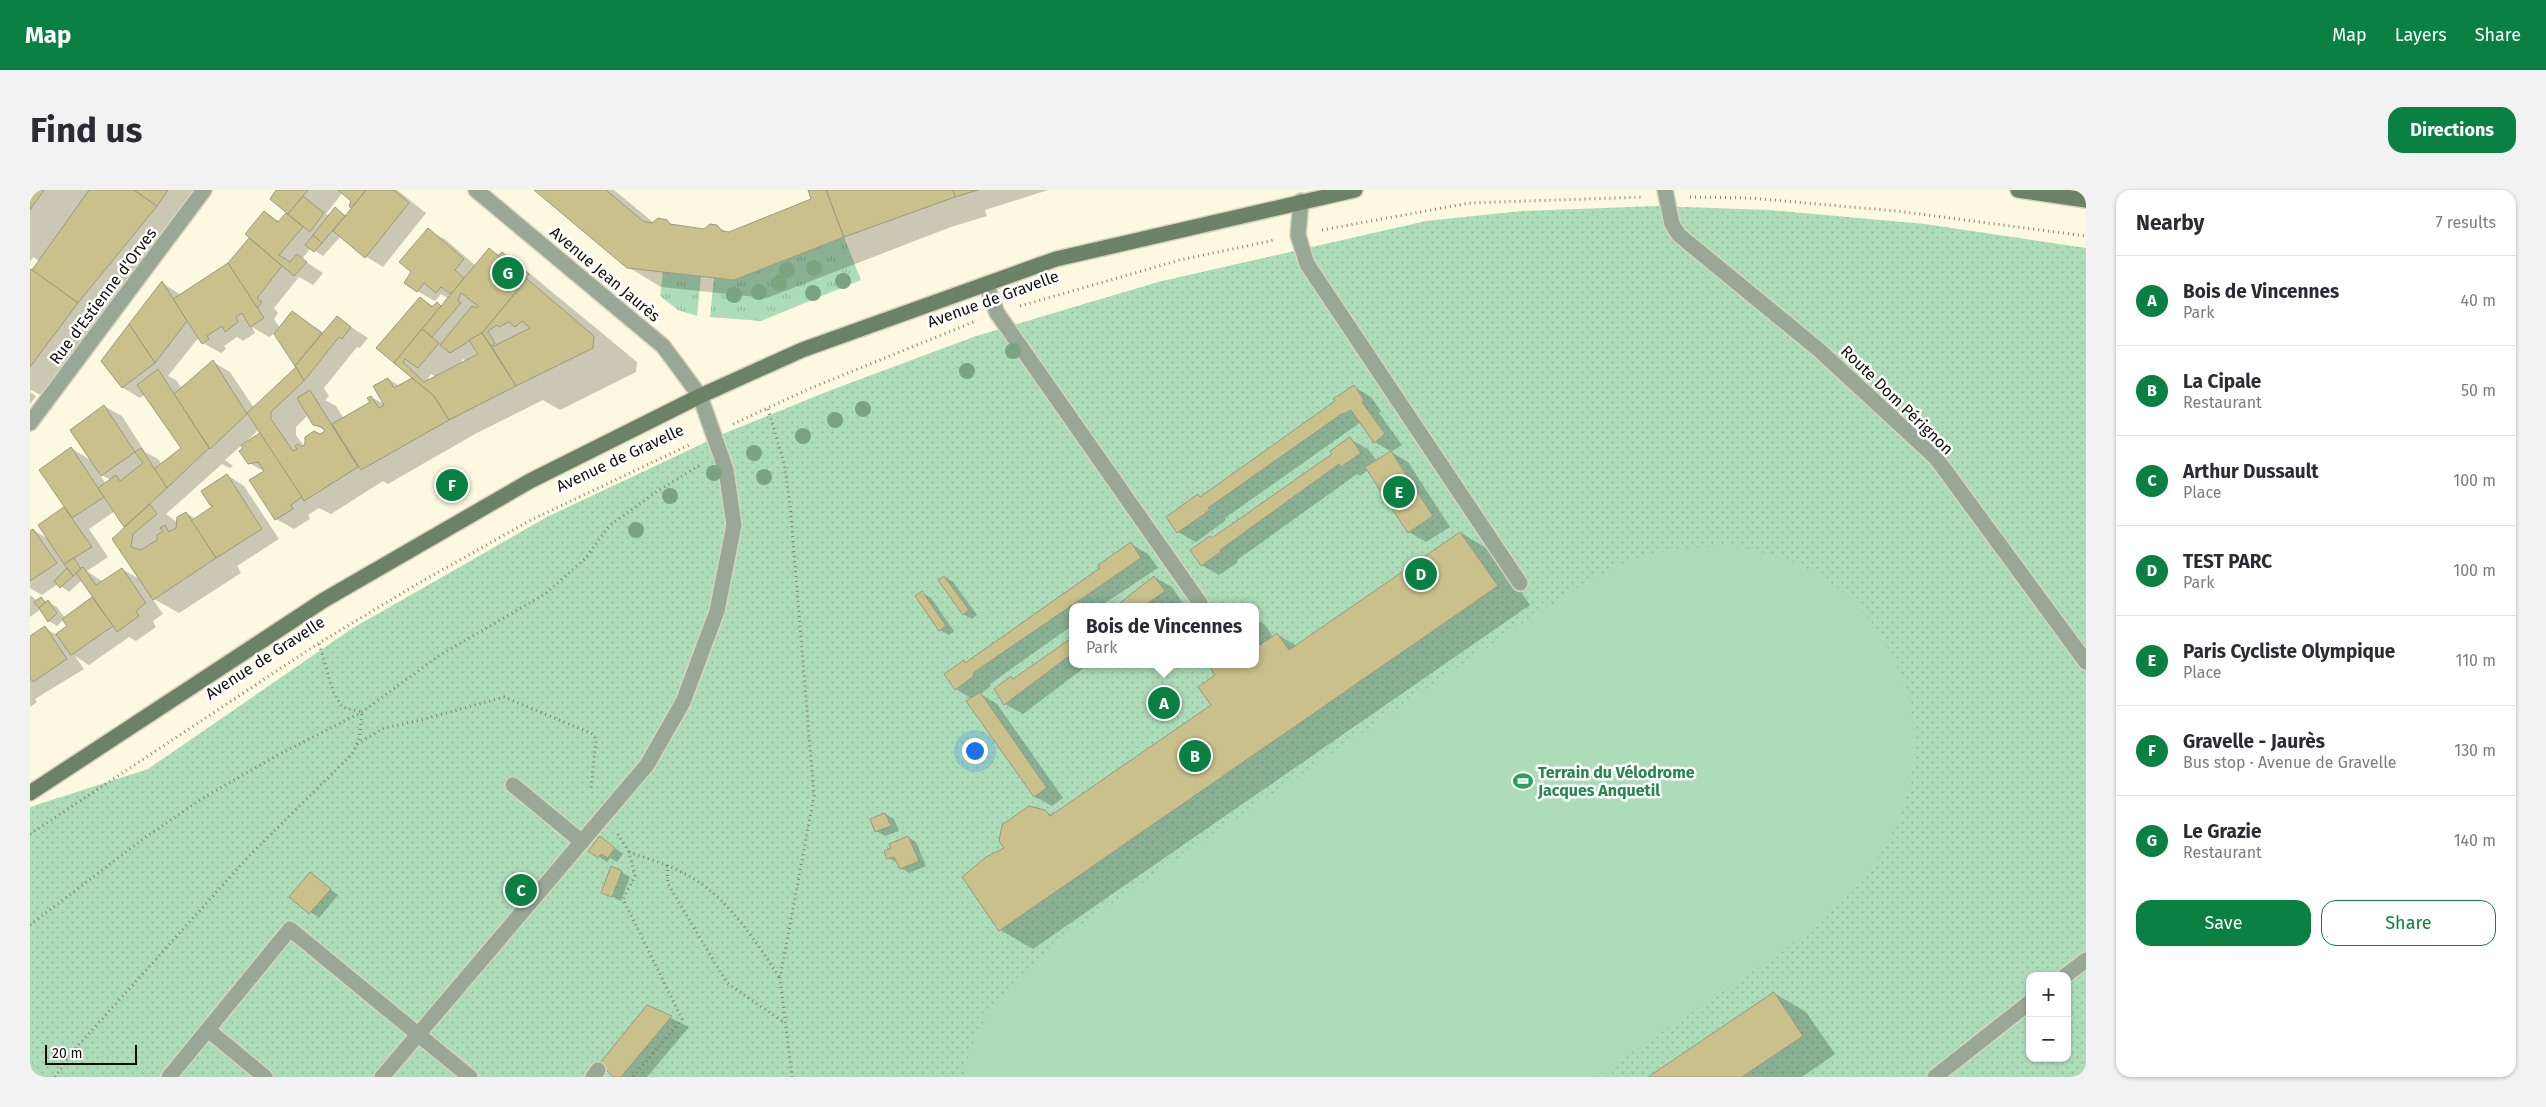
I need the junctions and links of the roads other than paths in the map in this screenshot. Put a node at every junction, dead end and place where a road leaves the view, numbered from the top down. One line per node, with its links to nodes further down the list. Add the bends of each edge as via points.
1 (204, 190): 10 (street, Rue d'Estienne d'Orves)
2 (476, 190): 9 (street, Avenue Jean Jaurès, via 663,346)
3 (1355, 190): 6 (street, Avenue de Gravelle)
4 (2018, 190): 7 (street)
5 (1665, 193): 13 (street, Route Dom Pérignon, via 1672,224 1679,235 1819,350 1936,458)
6 (1301, 195): 8 (street, Avenue de Gravelle, via 1056,259); 11 (street, via 1298,235 1306,264)
7 (2086, 200)
8 (986, 284): 9 (street, Avenue de Gravelle, via 802,350); 12 (street, via 997,313)
9 (700, 396): 15 (street, Avenue de Gravelle, via 530,482 324,600); 16 (street, Avenue Jean Jaurès, via 726,470 734,525 717,611 683,702 647,765)
10 (30, 423)
11 (1520, 583)
12 (1200, 603)
13 (2086, 662)
14 (513, 785): 16 (street)
15 (30, 793)
16 (582, 842): 21 (street, Avenue Jean Jaurès)
17 (2086, 960): 18 (street)
18 (2070, 972)
19 (2026, 1005): 26 (street)
20 (208, 1030): 21 (street, via 290,929); 22 (street); 23 (street)
21 (419, 1034): 24 (street, Avenue Jean Jaurès); 25 (street)
22 (169, 1077)
23 (264, 1077)
24 (382, 1077)
25 (470, 1077)
26 (1935, 1077)

